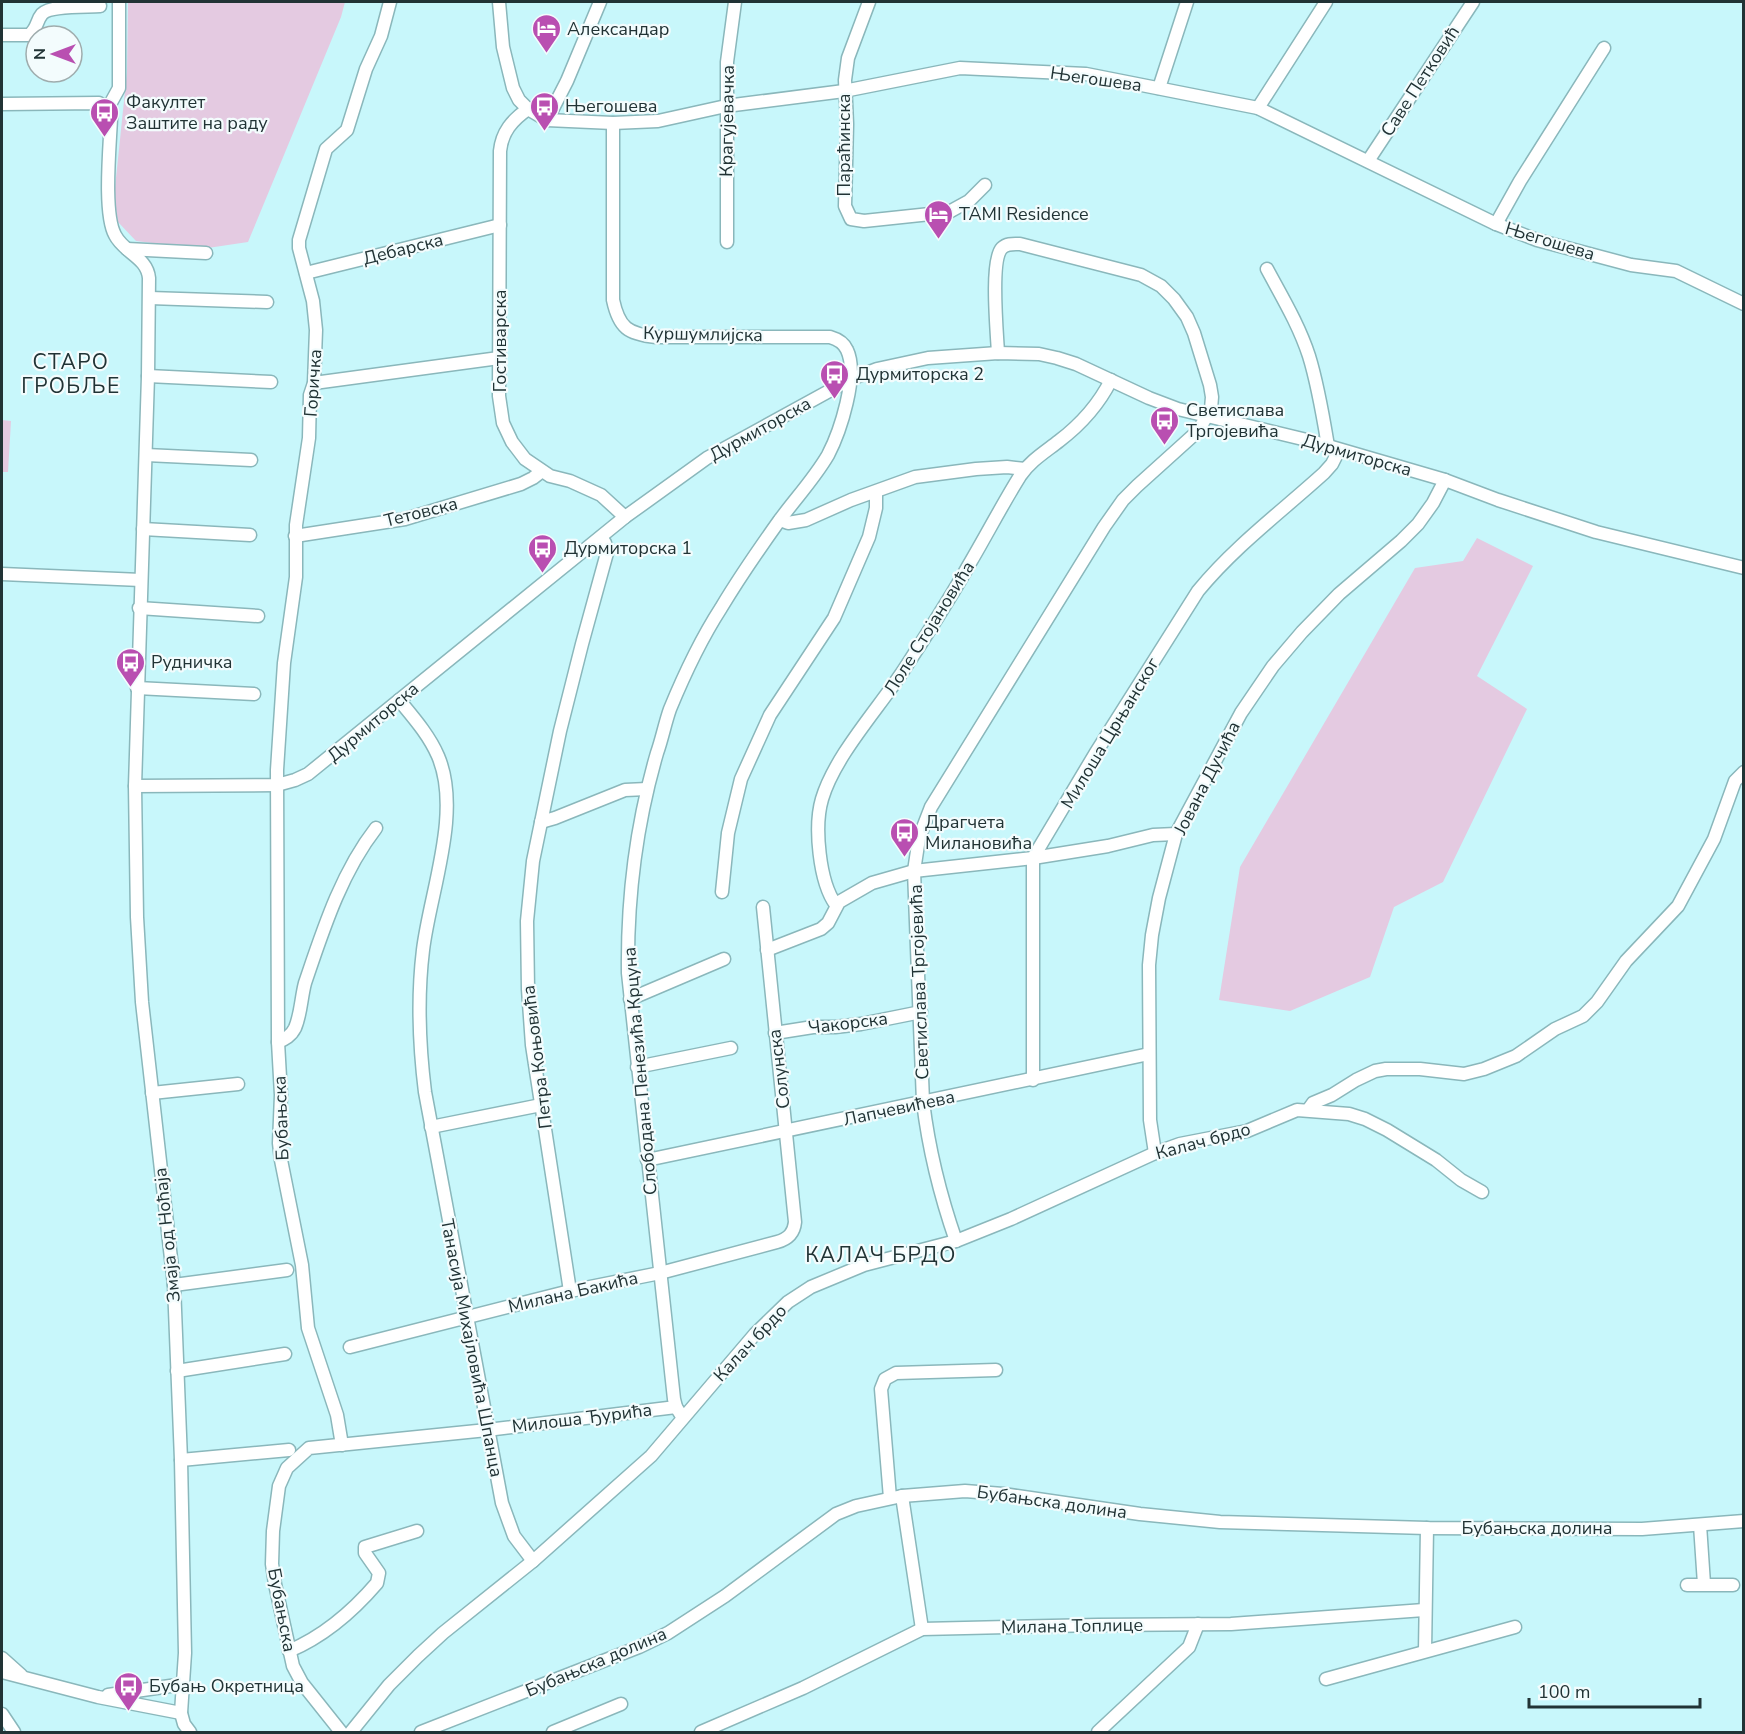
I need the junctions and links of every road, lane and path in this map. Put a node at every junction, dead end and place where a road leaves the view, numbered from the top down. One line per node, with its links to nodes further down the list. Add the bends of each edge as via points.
1 (119, 2): 16 (street, via 119,88)
2 (390, 2): 30 (street, Горичка, via 347,130 326,149 299,240)
3 (499, 2): 19 (street, Његошева, via 506,66 519,100)
4 (600, 2): 20 (street)
5 (735, 2): 17 (street, Крагујевачка, via 729,34)
6 (869, 2): 14 (street, Параћинска, via 848,58)
7 (1187, 2): 13 (street)
8 (1326, 2): 18 (street)
9 (1473, 2): 22 (street, Саве Петковић)
10 (100, 6): 11 (street, via 49,9 29,35)
11 (2, 35)
12 (1604, 48): 24 (street)
13 (1159, 88): 14 (street, Његошева, via 1086,74 960,68); 18 (street, Његошева)
14 (844, 91): 17 (street, Његошева); 23 (street, Параћинска, via 845,207 851,219 948,212 969,201)
15 (2, 104): 16 (street)
16 (104, 106): 27 (street, via 111,118 110,219 117,239)
17 (726, 106): 21 (street, Његошева, via 658,122); 26 (street, Крагујевачка)
18 (1257, 108): 22 (street, Његошева)
19 (528, 109): 20 (street, Његошева); 25 (street, Гостиварска, via 508,127 501,145)
20 (547, 120): 21 (street, Његошева)
21 (613, 123): 37 (street, Куршумлијска, via 613,300 624,327 656,337 833,338 847,349)
22 (1368, 161): 24 (street, Његошева)
23 (985, 185)
24 (1496, 224): 33 (street, Његошева, via 1537,240 1631,265 1676,271)
25 (500, 225): 30 (street, Дебарска); 35 (street, Гостиварска)
26 (727, 242)
27 (127, 249): 28 (street); 31 (street, via 147,267)
28 (206, 253)
29 (1267, 269): 42 (street, via 1309,355)
30 (306, 273): 40 (street, Горичка, via 315,316)
31 (150, 298): 32 (street); 36 (street)
32 (267, 302)
33 (1743, 304)
34 (998, 352): 37 (street, Дурмиторска, via 928,358); 38 (street, Дурмиторска, via 1057,358); 41 (street, via 995,278 1000,249 1005,246 1020,244 1141,275 1174,299 1191,326 1212,393)
35 (499, 358): 40 (street); 46 (street, Гостиварска, via 503,423 519,452)
36 (148, 376): 39 (street); 43 (street)
37 (851, 379): 49 (street, Дурмиторска, via 707,458); 50 (street, Слободана Пенезића Крцуна, via 828,455)
38 (1112, 380): 41 (street, Дурмиторска, via 1166,405); 45 (street, Лоле Стојановића, via 1085,417)
39 (272, 382)
40 (314, 383): 53 (street, Горичка)
41 (1208, 417): 42 (street, Дурмиторска); 71 (street, Светислава Тргојевића, via 1198,431 1123,500 1104,527 931,807)
42 (1334, 448): 47 (street, Дурмиторска); 70 (street, Милоша Црњанског, via 1332,464 1241,545 1198,591)
43 (146, 455): 44 (street); 51 (street)
44 (250, 460)
45 (1025, 469): 48 (street, via 930,474); 73 (street, Лоле Стојановића, via 904,670 829,780 821,802 819,831 825,884)
46 (542, 471): 49 (street, Гостиварска, via 601,495); 53 (street, Тетовска, via 521,484 405,519)
47 (1445, 480): 55 (street, Дурмиторска, via 1596,532); 69 (street, Јована Дучића, via 1418,524 1339,594 1273,666 1241,713)
48 (876, 492): 50 (street, via 806,520); 72 (street, via 869,537 834,618 770,715 741,779 728,833)
49 (625, 517): 54 (street, Дурмиторска)
50 (780, 520): 66 (street, Слободана Пенезића Крцуна, via 719,610 694,657 670,710)
51 (143, 529): 52 (street); 57 (street)
52 (250, 535)
53 (295, 536): 64 (street, Горичка, via 296,577 284,663)
54 (601, 537): 62 (street, Дурмиторска); 67 (street, Петра Коњовића, via 607,553)
55 (1743, 568)
56 (2, 574): 57 (street)
57 (141, 580): 58 (street)
58 (140, 608): 59 (street); 60 (street)
59 (258, 616)
60 (137, 688): 61 (street); 65 (street)
61 (254, 694)
62 (399, 700): 64 (street, Дурмиторска, via 318,768); 90 (street, Танасија Михајловића Шпанца, via 434,746 444,771 447,796 418,1005 420,1055)
63 (1743, 772): 89 (street, via 1735,781 1714,839 1678,906 1626,961 1598,1002 1583,1016 1555,1029 1516,1056 1484,1069 1464,1074 1419,1069 1375,1071 1313,1103)
64 (277, 785): 65 (street, Дурмиторска); 80 (street, Бубањска)
65 (135, 786): 86 (street, Змаја од Ноћаја, via 141,1002)
66 (647, 789): 67 (street, via 625,790); 77 (street, Слободана Пенезића Крцуна, via 630,887)
67 (541, 822): 88 (street, Петра Коњовића, via 531,878 527,943 529,1014)
68 (375, 828): 80 (street, via 342,885 304,986 295,1028)
69 (1176, 834): 70 (street, via 1154,834); 82 (street, Јована Дучића, via 1152,935)
70 (1033, 858): 71 (street); 84 (street)
71 (914, 871): 73 (street, via 872,883); 78 (street, Светислава Тргојевића)
72 (722, 892)
73 (836, 905): 75 (street, via 831,919 821,929)
74 (763, 907): 75 (street, Солунска)
75 (767, 950): 79 (street, Солунска)
76 (724, 959): 77 (street)
77 (630, 999): 83 (street, Слободана Пенезића Крцуна)
78 (921, 1012): 79 (street, Чакорска, via 861,1024); 87 (street, Светислава Тргојевића)
79 (775, 1033): 91 (street, Солунска)
80 (278, 1042): 108 (street, Бубањска, via 280,1160 301,1257 308,1328 337,1415)
81 (731, 1048): 83 (street)
82 (1149, 1054): 84 (street, Лапчевићева); 92 (street, Јована Дучића)
83 (637, 1066): 93 (street, Слободана Пенезића Крцуна)
84 (1033, 1080): 87 (street, Лапчевићева)
85 (238, 1084): 86 (street)
86 (152, 1093): 99 (street, Змаја од Ноћаја)
87 (923, 1102): 91 (street, Лапчевићева); 96 (street, Светислава Тргојевића, via 937,1182)
88 (541, 1105): 90 (street); 100 (street, Петра Коњовића)
89 (1308, 1110): 92 (street, Калач брдо, via 1289,1112 1247,1131); 94 (street, Калач брдо, via 1365,1119)
90 (431, 1127): 101 (street, Танасија Михајловића Шпанца)
91 (787, 1131): 93 (street, Лапчевићева); 95 (street, Солунска)
92 (1155, 1153): 96 (street, Калач брдо)
93 (647, 1160): 98 (street, Слободана Пенезића Крцуна)
94 (1482, 1192)
95 (793, 1232): 98 (street, Милана Бакића, via 783,1240)
96 (957, 1241): 106 (street, Калач брдо, via 848,1271 799,1294 775,1313)
97 (287, 1270): 99 (street)
98 (660, 1273): 100 (street, Милана Бакића); 106 (street, Слободана Пенезића Крцуна)
99 (174, 1285): 105 (street, Змаја од Ноћаја)
100 (570, 1291): 101 (street, Милана Бакића)
101 (467, 1317): 102 (street, Милана Бакића); 107 (street, Танасија Михајловића Шпанца)
102 (350, 1347)
103 (285, 1354): 105 (street)
104 (996, 1370): 112 (street, via 896,1374 885,1379 880,1389)
105 (177, 1371): 111 (street, Змаја од Ноћаја)
106 (680, 1412): 107 (street, Милоша Ђурића); 117 (street, Калач брдо, via 651,1456)
107 (487, 1430): 108 (street, Милоша Ђурића); 117 (street, Танасија Михајловића Шпанца, via 505,1514 514,1536)
108 (342, 1445): 109 (street, Милоша Ђурића)
109 (309, 1448): 125 (street, Бубањска, via 287,1468 276,1497 272,1564)
110 (288, 1450): 111 (street)
111 (181, 1460): 131 (street, Змаја од Ноћаја)
112 (896, 1497): 115 (street, Бубањска долина, via 965,1491 1220,1522); 124 (street); 140 (street, Бубањска долина, via 836,1514 668,1633)
113 (1743, 1521): 114 (street, Бубањска долина)
114 (1700, 1525): 115 (street, Бубањска долина); 118 (street)
115 (1427, 1528): 121 (street)
116 (417, 1531): 125 (street, via 365,1547 379,1573 377,1583 334,1623 306,1644)
117 (533, 1561): 139 (street, Калач брдо, via 418,1656)
118 (1704, 1584): 119 (street); 120 (street)
119 (1687, 1585)
120 (1733, 1585)
121 (1424, 1610): 122 (street, Милана Топлице); 126 (street)
122 (1198, 1624): 124 (street, Милана Топлице); 143 (street, via 1189,1647)
123 (1515, 1627): 126 (street)
124 (922, 1629): 142 (street, Милана Топлице, via 803,1688)
125 (288, 1651): 138 (street, Бубањска, via 302,1683)
126 (1425, 1651): 129 (street)
127 (2, 1658): 128 (street)
128 (12, 1674): 130 (street); 132 (street)
129 (1326, 1679)
130 (2, 1683)
131 (184, 1684): 132 (street); 134 (street, Змаја од Ноћаја)
132 (98, 1697): 134 (street)
133 (621, 1704): 141 (street)
134 (181, 1713): 137 (street)
135 (2, 1714): 136 (street)
136 (11, 1731)
137 (190, 1732)
138 (341, 1732)
139 (351, 1732)
140 (421, 1732)
141 (553, 1732)
142 (701, 1732)
143 (1098, 1732)

